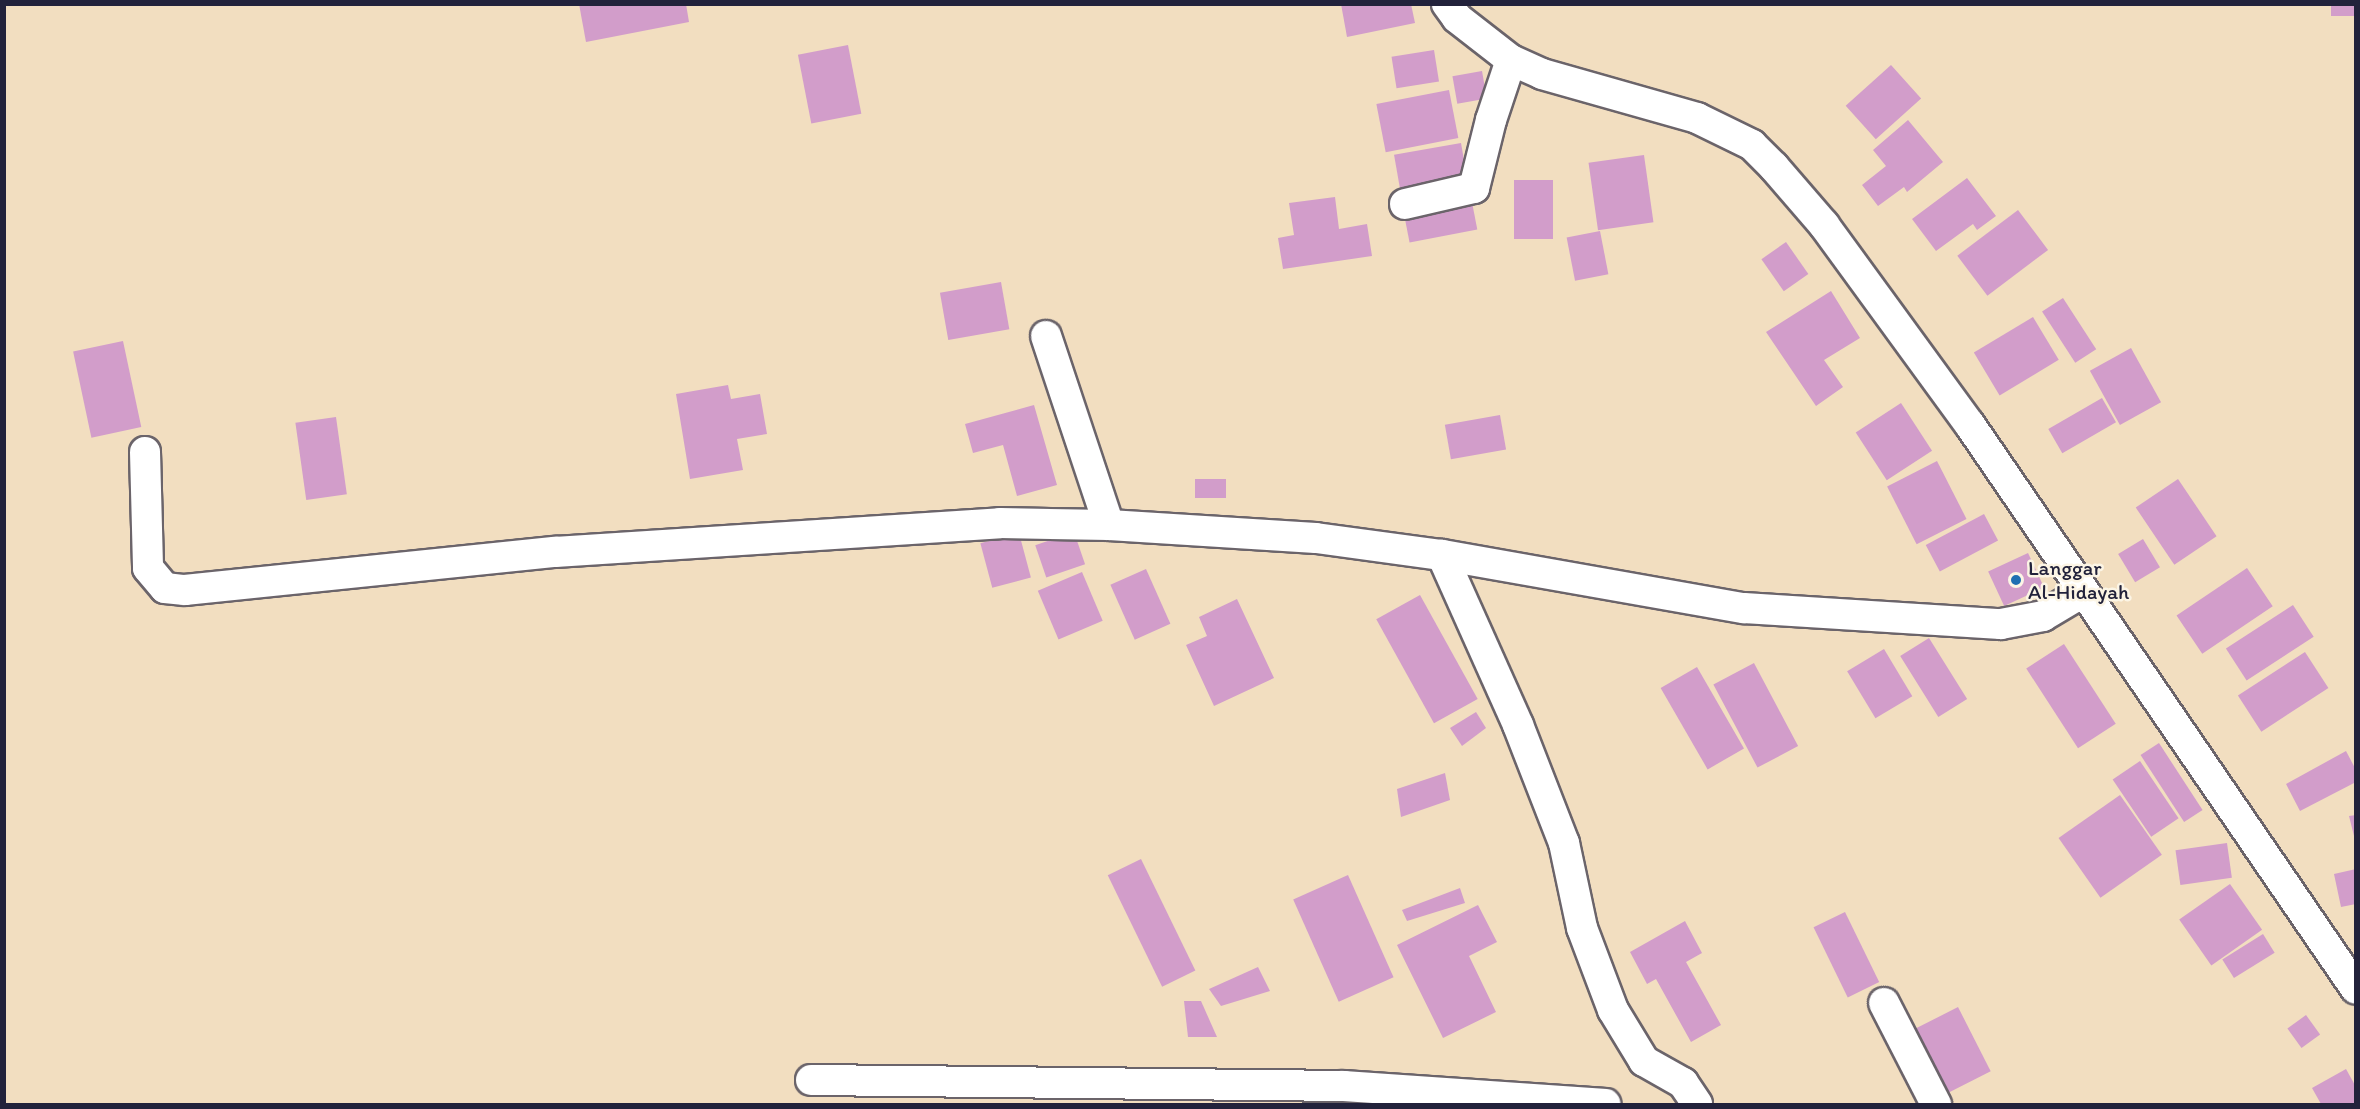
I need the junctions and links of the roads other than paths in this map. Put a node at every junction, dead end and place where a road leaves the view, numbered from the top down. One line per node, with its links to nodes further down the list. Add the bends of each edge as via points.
1 (1447, 4): 2 (street, via 1457,18)
2 (1511, 60): 3 (street, via 1474,188); 8 (street, via 1542,74 1697,118 1752,145 1824,225 1970,425)
3 (1405, 204)
4 (1046, 336): 6 (street)
5 (145, 452): 6 (street, via 148,568 165,588 185,590 555,552 1000,523)
6 (1109, 525): 7 (street, via 1316,538)
7 (1442, 555): 8 (street, via 1744,608 2001,624 2043,616); 14 (street, via 1518,725 1564,843 1582,928 1613,1010 1644,1061 1683,1083)
8 (2083, 592): 9 (street)
9 (2355, 989)
10 (1884, 1003): 15 (street)
11 (811, 1080): 12 (street)
12 (1344, 1095): 13 (street)
13 (1605, 1104)
14 (1697, 1104)
15 (1936, 1104)

